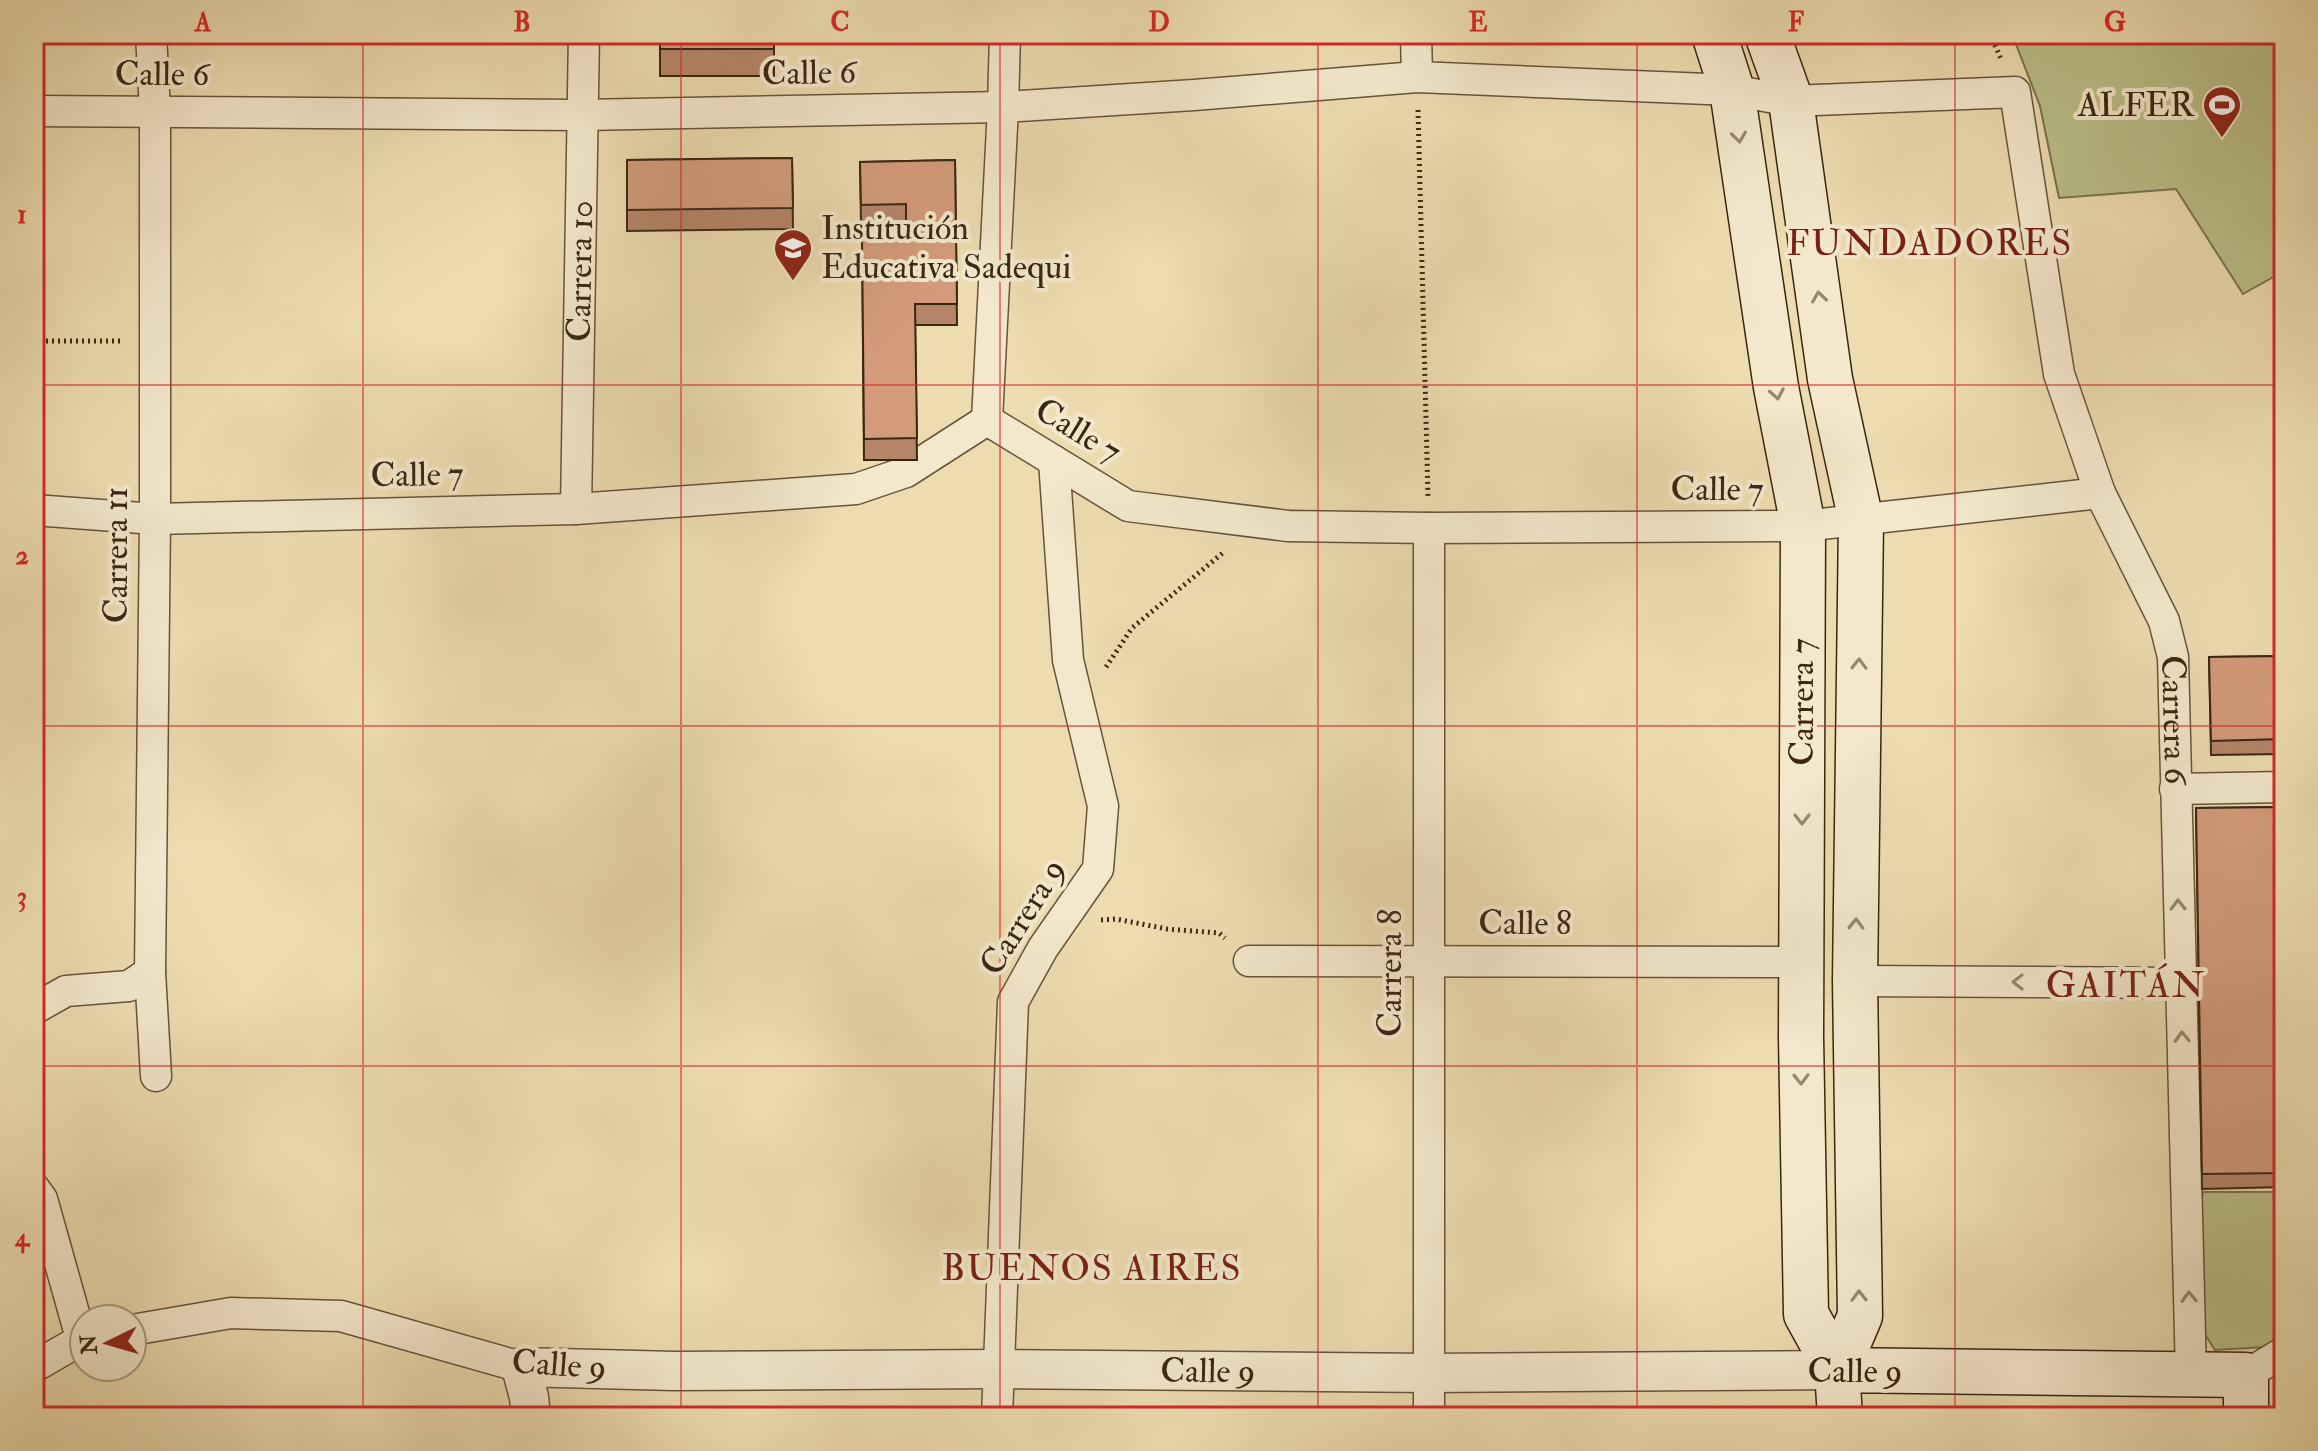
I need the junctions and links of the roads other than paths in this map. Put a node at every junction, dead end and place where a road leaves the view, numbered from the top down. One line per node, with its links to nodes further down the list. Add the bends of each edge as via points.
1 (151, 34): 13 (street, Carrera 11)
2 (584, 34): 14 (street, Carrera 10)
3 (1005, 34): 11 (street)
4 (1416, 34): 7 (street)
5 (1714, 34): 8 (main road, Carrera 7)
6 (1767, 34): 10 (main road, Carrera 7)
7 (1417, 77): 8 (street, Calle 6); 11 (street, Calle 6)
8 (1732, 90): 10 (street, Calle 6); 22 (main road, Carrera 7, one-way to 22, via 1776,387)
9 (2015, 92): 10 (street, Calle 6); 17 (street, Carrera 6, via 2059,374)
10 (1791, 101): 21 (main road, Carrera 7, one-way to 10, via 1830,379)
11 (1003, 107): 14 (street, Calle 6); 15 (street)
12 (34, 111): 13 (street, Calle 6)
13 (155, 111): 14 (street, Calle 6); 20 (street, Carrera 11)
14 (582, 115): 18 (street, Carrera 10)
15 (987, 420): 16 (street, Calle 7); 18 (street, Calle 7, via 906,472 856,489)
16 (1054, 461): 23 (street, Calle 7, via 1128,506 1288,526); 41 (street, Carrera 9, via 1068,660 1103,806 1098,869 1013,1002)
17 (2100, 493): 21 (street, Calle 7); 25 (street, Carrera 6, via 2164,621 2173,657)
18 (576, 509): 20 (street, Calle 7)
19 (34, 510): 20 (street, Calle 7)
20 (155, 519): 29 (street, Carrera 11)
21 (1861, 521): 22 (street, Calle 7); 30 (main road, Carrera 7, one-way to 21)
22 (1803, 526): 23 (street, Calle 7); 28 (main road, Carrera 7, one-way to 28)
23 (1429, 528): 27 (street, Carrera 8)
24 (2284, 787): 25 (street)
25 (2175, 789): 31 (street, Carrera 6, one-way to 25)
26 (1249, 961): 27 (street, Calle 8)
27 (1428, 961): 28 (street, Calle 8); 43 (street, Carrera 8)
28 (1801, 962): 42 (main road, Carrera 7, one-way to 42, via 1806,1314)
29 (150, 972): 32 (street, via 129,986 66,991); 33 (street, Carrera 11)
30 (1855, 981): 31 (street, one-way to 30); 42 (main road, Carrera 7, one-way to 30, via 1860,1316)
31 (2180, 983): 44 (street, Carrera 6, one-way to 31)
32 (34, 1009)
33 (156, 1076)
34 (34, 1188): 35 (street, via 42,1199)
35 (73, 1303)
36 (148, 1327): 40 (street, Calle 9, via 231,1313 341,1316)
37 (68, 1347): 39 (street)
38 (2284, 1352): 45 (street, Calle 9)
39 (34, 1367)
40 (521, 1367): 41 (street, Calle 9); 46 (street)
41 (997, 1369): 43 (street, Calle 9); 47 (street, Carrera 9)
42 (1837, 1370): 43 (street, Calle 9); 44 (main road, Calle 9); 49 (main road, Carrera 7)
43 (1429, 1373): 48 (street, Carrera 8)
44 (2191, 1375): 45 (main road, Calle 9)
45 (2246, 1396)
46 (531, 1417)
47 (997, 1417)
48 (1429, 1417)
49 (1840, 1417)

